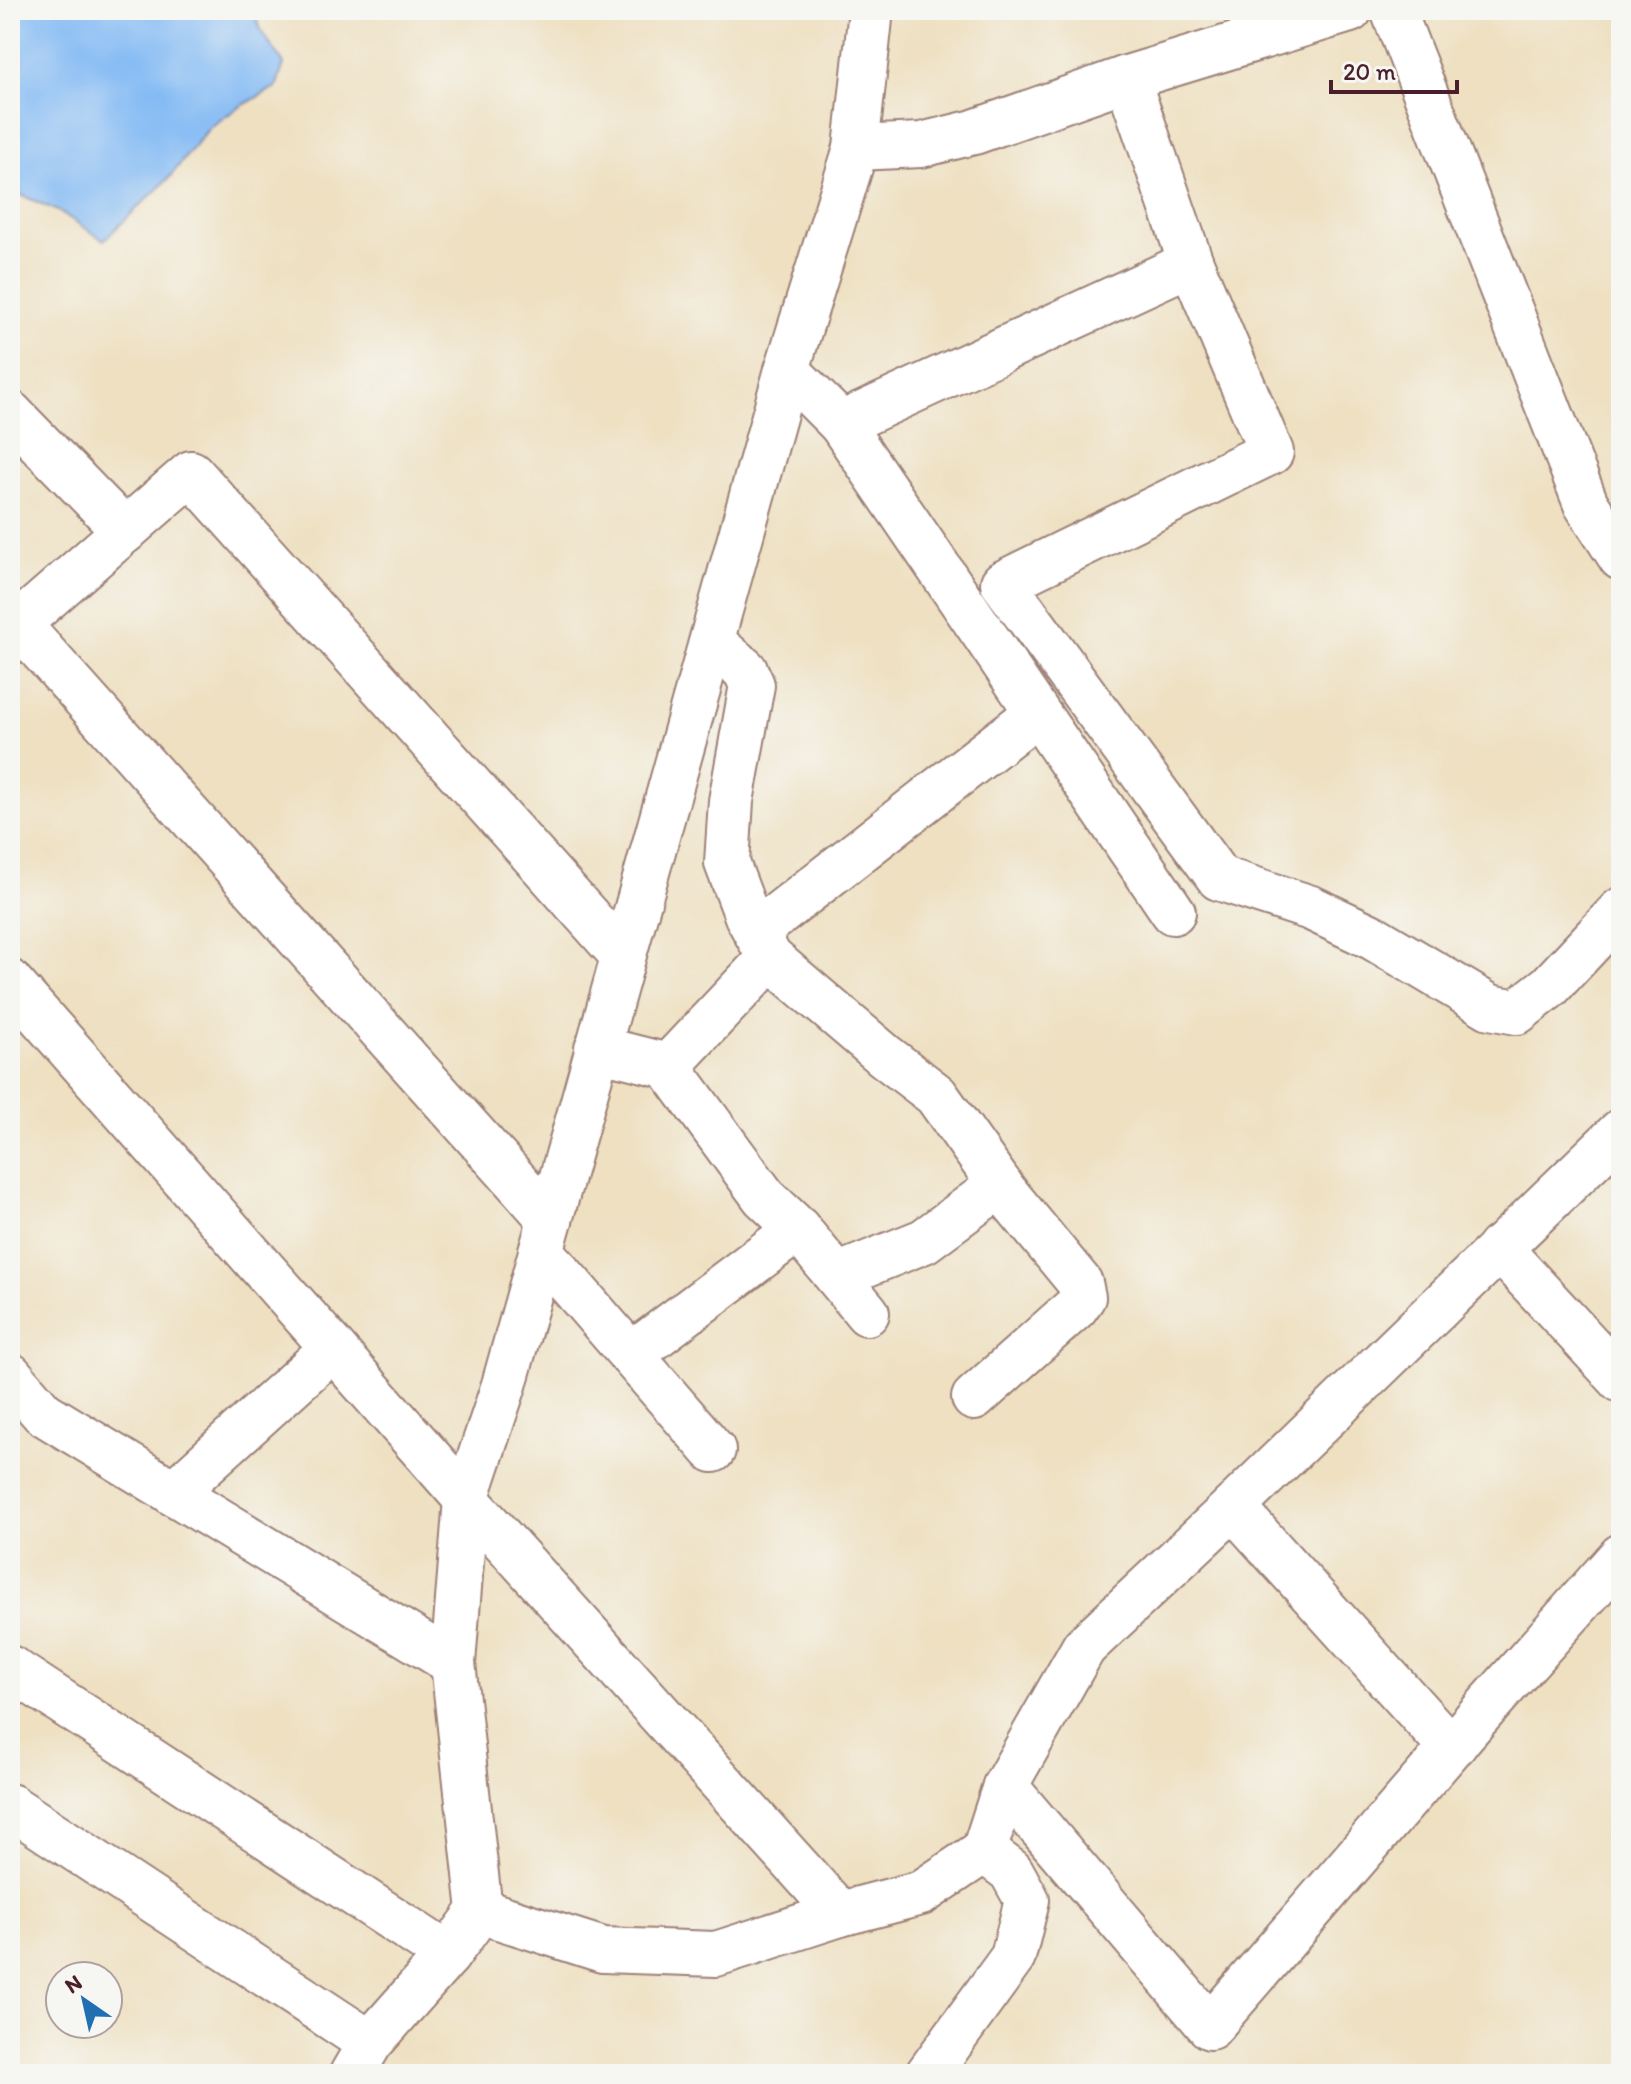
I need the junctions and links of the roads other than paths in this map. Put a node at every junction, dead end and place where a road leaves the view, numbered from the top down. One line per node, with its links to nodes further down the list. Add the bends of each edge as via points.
1 (871, 10): 5 (street)
2 (1350, 10): 4 (street)
3 (1393, 10): 11 (street, via 1586,504)
4 (1127, 78): 5 (street, via 974,132 921,145); 6 (street)
5 (856, 148): 7 (street)
6 (1191, 263): 9 (street); 15 (street, via 1271,452 1003,583 1219,878 1311,908 1374,938 1490,1007 1517,1012 1550,986)
7 (787, 370): 9 (street); 13 (street)
8 (10, 413): 10 (street)
9 (841, 424): 14 (street)
10 (125, 531): 12 (street); 18 (street, via 191,473)
11 (1621, 558)
12 (14, 628): 25 (street)
13 (712, 642): 17 (street, via 745,670 752,685 731,801 727,863); 18 (street)
14 (1037, 713): 16 (street); 17 (street)
15 (1621, 910)
16 (1173, 912)
17 (763, 945): 21 (street); 23 (street, via 936,1095)
18 (623, 956): 20 (street)
19 (10, 982): 29 (street)
20 (597, 1048): 21 (street); 25 (street)
21 (668, 1066): 24 (street, via 764,1197)
22 (1621, 1131): 26 (street)
23 (1000, 1185): 27 (street, via 924,1241); 33 (street, via 1080,1283 1083,1297)
24 (798, 1229): 27 (street); 30 (street)
25 (546, 1235): 30 (street); 36 (street)
26 (1499, 1248): 32 (street); 37 (street)
27 (837, 1276): 28 (street)
28 (867, 1313)
29 (333, 1348): 35 (street); 36 (street)
30 (631, 1355): 34 (street)
31 (10, 1375): 35 (street, via 43,1413)
32 (1621, 1380)
33 (974, 1398)
34 (713, 1450)
35 (173, 1493): 39 (street)
36 (466, 1499): 39 (street); 46 (street)
37 (1233, 1507): 41 (street, via 1439,1735); 42 (street, via 1084,1647)
38 (1621, 1556): 41 (street)
39 (453, 1663): 45 (street)
40 (10, 1668): 47 (street)
41 (1455, 1744): 42 (street, via 1210,2027)
42 (1005, 1786): 44 (street)
43 (10, 1806): 48 (street)
44 (984, 1851): 46 (street, via 921,1893); 49 (street, via 1011,1871 1027,1900 1013,1957)
45 (480, 1911): 46 (street, via 603,1950 716,1954); 47 (street)
46 (840, 1914)
47 (448, 1955): 48 (street)
48 (361, 2059)
49 (928, 2074)

